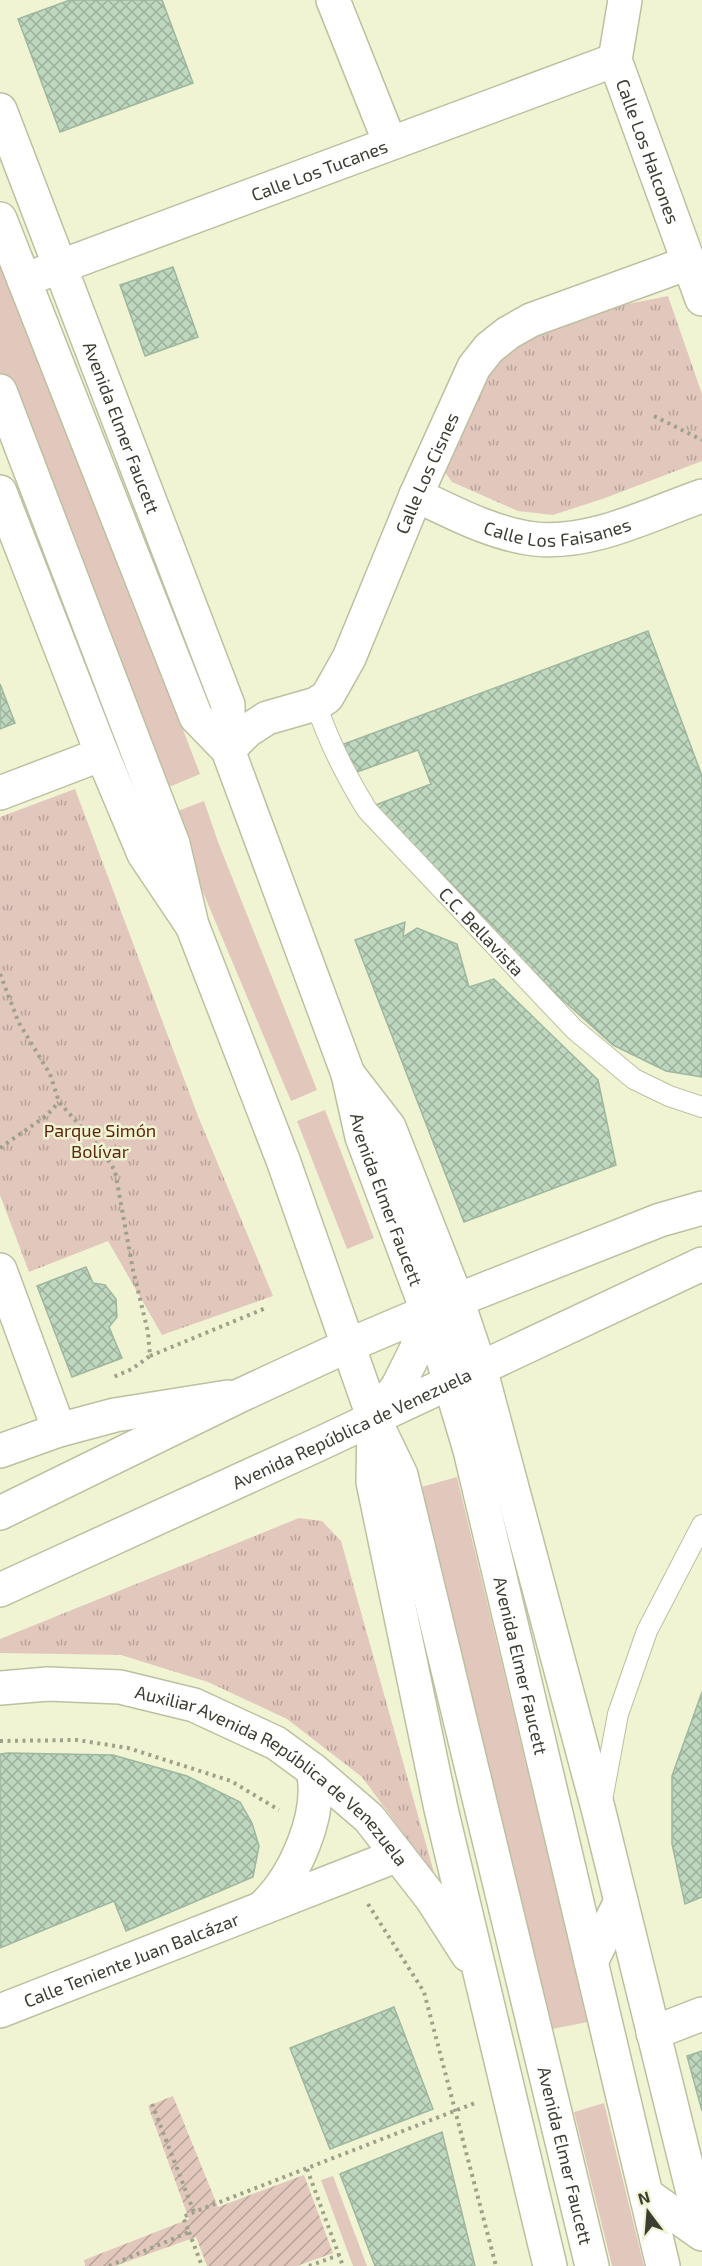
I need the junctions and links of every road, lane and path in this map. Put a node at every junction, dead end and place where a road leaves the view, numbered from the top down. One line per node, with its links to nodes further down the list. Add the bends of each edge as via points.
1 (333, 0): 5 (main road)
2 (625, 0): 3 (main road, Calle Los Halcones)
3 (615, 60): 5 (main road, Calle Los Tucanes); 7 (main road, Calle Los Halcones)
4 (0, 110): 8 (main road, Avenida Elmer Faucett)
5 (390, 143): 8 (main road, Calle Los Tucanes)
6 (0, 219): 9 (main road, Avenida Elmer Faucett)
7 (688, 263): 10 (main road, Calle Los Halcones); 15 (main road, Calle Los Cisnes, via 531,320 489,348 462,390)
8 (60, 267): 9 (main road, Calle Los Tucanes); 18 (main road, Avenida Elmer Faucett, via 228,705)
9 (24, 280): 18 (main road, Avenida Elmer Faucett, via 196,717)
10 (702, 300)
11 (0, 391): 21 (main road, Avenida Elmer Faucett, via 173,844)
12 (654, 416): 13 (path)
13 (702, 440)
14 (0, 492): 19 (main road, Avenida Elmer Faucett)
15 (416, 495): 16 (main road, Calle Los Faisanes, via 501,532 536,539 571,538 605,531); 17 (main road, Calle Los Cisnes, via 340,676 327,697)
16 (702, 495)
17 (316, 704): 18 (main road, via 267,718); 25 (lane, C.C. Bellavista, via 339,763 367,810 574,1029 634,1079)
18 (228, 750): 23 (main road, Avenida Elmer Faucett)
19 (102, 754): 20 (main road); 21 (main road, Avenida Elmer Faucett, via 144,854)
20 (0, 793)
21 (192, 926): 35 (main road, Avenida Elmer Faucett, via 283,1160)
22 (0, 974): 24 (path, via 19,1023 50,1074)
23 (348, 1074): 32 (main road, Avenida Elmer Faucett, via 389,1127); 34 (main road, Avenida Elmer Faucett, via 362,1137)
24 (59, 1102): 26 (path, via 46,1116); 36 (path, via 115,1171)
25 (702, 1107)
26 (0, 1148)
27 (702, 1201): 29 (main road)
28 (702, 1208): 29 (main road)
29 (660, 1220): 32 (main road)
30 (702, 1264): 37 (main road, Avenida República de Venezuela)
31 (0, 1270): 42 (main road)
32 (457, 1300): 34 (main road); 37 (main road, Avenida Elmer Faucett)
33 (266, 1308): 36 (path)
34 (428, 1311): 35 (main road); 39 (main road, Avenida Elmer Faucett); 41 (main road, via 403,1377)
35 (349, 1345): 40 (main road); 41 (main road, Avenida Elmer Faucett)
36 (150, 1356): 38 (path)
37 (480, 1368): 39 (main road, Avenida República de Venezuela); 50 (main road, Avenida Elmer Faucett)
38 (105, 1381)
39 (451, 1382): 41 (main road, Avenida República de Venezuela); 56 (main road, Avenida Elmer Faucett)
40 (241, 1395): 42 (main road, via 115,1415); 44 (main road)
41 (374, 1419): 46 (main road, Avenida República de Venezuela); 57 (main road, Avenida Elmer Faucett, via 373,1482 441,1809); 77 (main road, Avenida Elmer Faucett, via 401,1475)
42 (59, 1430): 43 (main road)
43 (0, 1451)
44 (0, 1513)
45 (702, 1525): 50 (lane, via 647,1631 618,1714)
46 (0, 1590)
47 (0, 1688): 49 (main road, Auxiliar Avenida República de Venezuela, via 48,1684 120,1687 194,1705 276,1743)
48 (0, 1741): 51 (path, via 77,1740 128,1748 231,1781)
49 (313, 1770): 51 (main road, Calle Teniente Juan Balcázar, via 316,1790); 52 (main road, Auxiliar Avenida República de Venezuela, via 369,1818)
50 (599, 1812): 54 (main road, Avenida Elmer Faucett)
51 (309, 1828): 55 (main road, Calle Teniente Juan Balcázar, via 278,1892)
52 (398, 1855): 53 (main road, Calle Teniente Juan Balcázar); 57 (main road, Auxiliar Avenida República de Venezuela, via 432,1899)
53 (348, 1874): 55 (main road, Calle Teniente Juan Balcázar); 63 (path, via 424,1992)
54 (621, 1901): 56 (main road); 60 (main road, Avenida Elmer Faucett)
55 (263, 1907): 58 (main road, Calle Teniente Juan Balcázar)
56 (591, 1962): 65 (main road, Avenida Elmer Faucett)
57 (482, 1977): 61 (main road, Avenida Elmer Faucett)
58 (0, 2011)
59 (702, 2014): 60 (main road)
60 (653, 2033): 67 (main road, Avenida Elmer Faucett)
61 (509, 2089): 63 (path); 76 (main road, Avenida Elmer Faucett)
62 (152, 2104): 66 (path)
63 (456, 2111): 64 (path); 75 (path)
64 (307, 2169): 66 (path); 70 (path)
65 (646, 2195): 69 (main road); 78 (main road, Avenida Elmer Faucett)
66 (194, 2212): 68 (path, via 183,2217)
67 (702, 2229)
68 (189, 2232): 71 (path); 72 (path)
69 (702, 2235)
70 (339, 2255): 73 (path); 74 (path)
71 (109, 2266)
72 (202, 2266)
73 (309, 2266)
74 (343, 2266)
75 (496, 2266)
76 (550, 2266)
77 (592, 2266)
78 (663, 2266)

